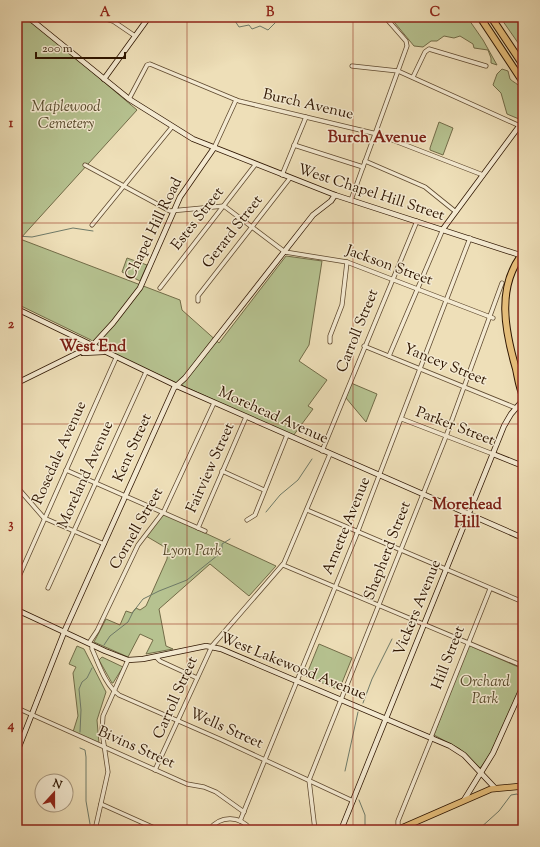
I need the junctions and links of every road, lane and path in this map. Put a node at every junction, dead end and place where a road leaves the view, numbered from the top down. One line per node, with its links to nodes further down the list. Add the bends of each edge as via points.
1 (28, 17): 15 (street, West Chapel Hill Street)
2 (97, 17): 9 (street, via 113,21)
3 (149, 17): 9 (street)
4 (286, 17): 5 (street)
5 (296, 17)
6 (385, 17): 13 (street, via 407,43)
7 (480, 17): 16 (highway)
8 (491, 17): 10 (highway)
9 (136, 36): 15 (street)
10 (523, 65)
11 (352, 66): 13 (street)
12 (486, 66): 14 (street, via 429,49)
13 (398, 71): 14 (street); 22 (street)
14 (413, 77): 20 (street)
15 (104, 79): 17 (street, West Chapel Hill Street)
16 (523, 82)
17 (129, 99): 18 (street, Burch Avenue, via 150,64); 21 (street, West Chapel Hill Street)
18 (236, 100): 19 (street, Burch Avenue); 24 (street)
19 (306, 117): 22 (street, Burch Avenue); 23 (street)
20 (521, 124): 29 (street)
21 (172, 127): 24 (street, West Chapel Hill Street); 32 (street)
22 (375, 134): 25 (street); 29 (street, Burch Avenue)
23 (294, 145): 28 (street); 30 (street)
24 (214, 148): 27 (street, West Chapel Hill Street); 36 (street, Chapel Hill Road, via 187,186)
25 (365, 162): 28 (street); 37 (street, via 425,187)
26 (85, 165): 32 (street)
27 (255, 165): 30 (street, West Chapel Hill Street); 35 (street, Estes Street)
28 (363, 168): 34 (street)
29 (483, 175): 37 (street)
30 (282, 176): 31 (street, West Chapel Hill Street)
31 (290, 178): 33 (street, West Chapel Hill Street); 40 (street, Gerard Street)
32 (124, 187): 36 (street); 39 (street)
33 (335, 195): 34 (street, West Chapel Hill Street); 43 (street, Kent Street, via 313,215)
34 (351, 200): 38 (street, West Chapel Hill Street)
35 (224, 206): 36 (street); 40 (street, Jackson Street); 48 (street, Estes Street)
36 (174, 211): 56 (street, Chapel Hill Road, via 140,288)
37 (456, 212): 41 (street)
38 (417, 221): 41 (street, West Chapel Hill Street); 46 (street, Carroll Street)
39 (92, 226)
40 (252, 228): 43 (street, Jackson Street); 51 (street, Gerard Street, via 198,296)
41 (443, 229): 42 (street, West Chapel Hill Street); 49 (street)
42 (470, 238): 44 (street, West Chapel Hill Street); 50 (street, Arnette Avenue)
43 (284, 252): 45 (street, Jackson Street); 66 (street, Kent Street, via 185,378)
44 (522, 255): 68 (highway, via 508,288 505,315)
45 (347, 262): 46 (street, Jackson Street); 54 (street, via 342,305)
46 (392, 279): 49 (street, Jackson Street); 57 (street, Carroll Street)
47 (502, 283): 53 (street, Shepherd Street)
48 (160, 288)
49 (417, 289): 50 (street, Jackson Street); 60 (street)
50 (447, 300): 53 (street, Jackson Street); 62 (street, Arnette Avenue)
51 (198, 301)
52 (17, 309): 56 (street, Morehead Avenue)
53 (492, 318): 67 (street, Shepherd Street)
54 (330, 342)
55 (523, 342): 64 (highway)
56 (92, 346): 58 (street, Morehead Avenue); 59 (street, Chapel Hill Road)
57 (364, 346): 60 (street, Yancey Street); 76 (street, Carroll Street)
58 (103, 352): 59 (street); 61 (street, Morehead Avenue)
59 (77, 353): 65 (street, Chapel Hill Road)
60 (389, 356): 62 (street, Yancey Street)
61 (116, 358): 63 (street, Morehead Avenue); 80 (street, Rosedale Avenue)
62 (421, 369): 67 (street, Yancey Street); 73 (street, Arnette Avenue)
63 (146, 372): 66 (street, Morehead Avenue); 83 (street, Moreland Avenue)
64 (523, 381)
65 (17, 383)
66 (175, 386): 70 (street, Morehead Avenue); 87 (street, Kent Street)
67 (464, 386): 71 (street, Yancey Street); 75 (street, Shepherd Street)
68 (523, 396)
69 (523, 400): 71 (street, Vickers Avenue)
70 (214, 403): 72 (street, Morehead Avenue); 89 (street, Cornell Street)
71 (517, 407): 78 (street, Vickers Avenue, via 506,422)
72 (246, 417): 74 (street, Morehead Avenue); 81 (street, Fairview Street)
73 (402, 419): 75 (street, Parker Street); 82 (street, Arnette Avenue)
74 (287, 435): 76 (street, Morehead Avenue); 85 (street)
75 (446, 436): 78 (street, Parker Street); 86 (street, Shepherd Street)
76 (322, 451): 77 (street, Morehead Avenue)
77 (330, 454): 82 (street, Morehead Avenue); 88 (street, Carroll Street)
78 (493, 454): 79 (street, Parker Street); 90 (street, Vickers Avenue)
79 (523, 466)
80 (66, 470): 83 (street); 91 (street, Rosedale Avenue)
81 (222, 471): 85 (street); 93 (street, Fairview Street)
82 (380, 476): 86 (street, Morehead Avenue); 96 (street, Arnette Avenue)
83 (96, 483): 87 (street); 94 (street, Moreland Avenue)
84 (17, 487): 91 (street)
85 (264, 490): 92 (street, via 255,515)
86 (423, 494): 90 (street, Morehead Avenue); 99 (street, Shepherd Street)
87 (125, 496): 89 (street); 98 (street, Kent Street)
88 (307, 510): 96 (street); 100 (street, Carroll Street)
89 (163, 512): 93 (street); 112 (street, Cornell Street, via 138,545)
90 (469, 514): 97 (street, Morehead Avenue); 101 (street, Vickers Avenue)
91 (44, 518): 94 (street); 102 (street, Rosedale Avenue)
92 (247, 520)
93 (198, 528): 95 (street)
94 (74, 531): 98 (street); 104 (street, Moreland Avenue)
95 (205, 531)
96 (358, 532): 99 (street); 103 (street, Arnette Avenue)
97 (523, 538)
98 (104, 544): 110 (street, Kent Street)
99 (401, 550): 101 (street); 107 (street, Shepherd Street)
100 (283, 565): 103 (street); 113 (street, Carroll Street)
101 (446, 570): 105 (street); 109 (street, Vickers Avenue)
102 (17, 581)
103 (335, 587): 107 (street); 118 (street, Arnette Avenue)
104 (48, 588)
105 (490, 588): 106 (street); 111 (street, Hill Street)
106 (523, 602)
107 (380, 605): 109 (street); 121 (street, Shepherd Street)
108 (17, 610): 110 (street, West Lakewood Avenue)
109 (424, 624): 111 (street); 124 (street, Vickers Avenue)
110 (65, 632): 112 (street, West Lakewood Avenue); 123 (street, Kent Street)
111 (468, 642): 116 (street); 126 (street, Hill Street)
112 (90, 644): 115 (street, West Lakewood Avenue); 120 (street)
113 (212, 646): 114 (street, West Lakewood Avenue); 117 (street, Carroll Street); 118 (street, West Lakewood Avenue)
114 (156, 657): 115 (street, West Lakewood Avenue); 117 (street)
115 (128, 660): 120 (street)
116 (523, 666)
117 (197, 678): 125 (street, Carroll Street)
118 (297, 681): 121 (street, West Lakewood Avenue); 129 (street, Arnette Avenue)
119 (523, 686): 131 (street, via 493,753)
120 (114, 691): 125 (street, Wells Street); 127 (street, via 103,716)
121 (342, 700): 124 (street, West Lakewood Avenue); 132 (street, Shepherd Street)
122 (17, 708): 123 (street, Bivins Street)
123 (32, 714): 127 (street, Bivins Street); 128 (street, Kent Street)
124 (386, 718): 126 (street, West Lakewood Avenue); 136 (street, Vickers Avenue)
125 (179, 721): 129 (street, Wells Street); 130 (street, Carroll Street)
126 (431, 737): 131 (street, West Lakewood Avenue, via 460,752); 146 (street, Hill Street, via 398,820)
127 (105, 748): 130 (street, Bivins Street); 137 (street, via 108,772)
128 (17, 752)
129 (266, 760): 132 (street, Wells Street); 138 (street, Arnette Avenue)
130 (156, 770): 138 (street, Bivins Street, via 187,784 216,792)
131 (481, 772): 134 (street, West Lakewood Avenue); 135 (street)
132 (309, 780): 136 (street, Wells Street); 144 (street, Shepherd Street)
133 (523, 786): 134 (main road)
134 (495, 788): 135 (main road)
135 (464, 800): 146 (main road)
136 (353, 801): 145 (street, Vickers Avenue)
137 (100, 804): 140 (street); 141 (street)
138 (244, 812): 139 (street, Arnette Avenue)
139 (240, 821): 142 (street, via 223,820); 143 (street)
140 (95, 830)
141 (159, 830)
142 (209, 830)
143 (251, 830)
144 (315, 830)
145 (341, 830)
146 (398, 830)

